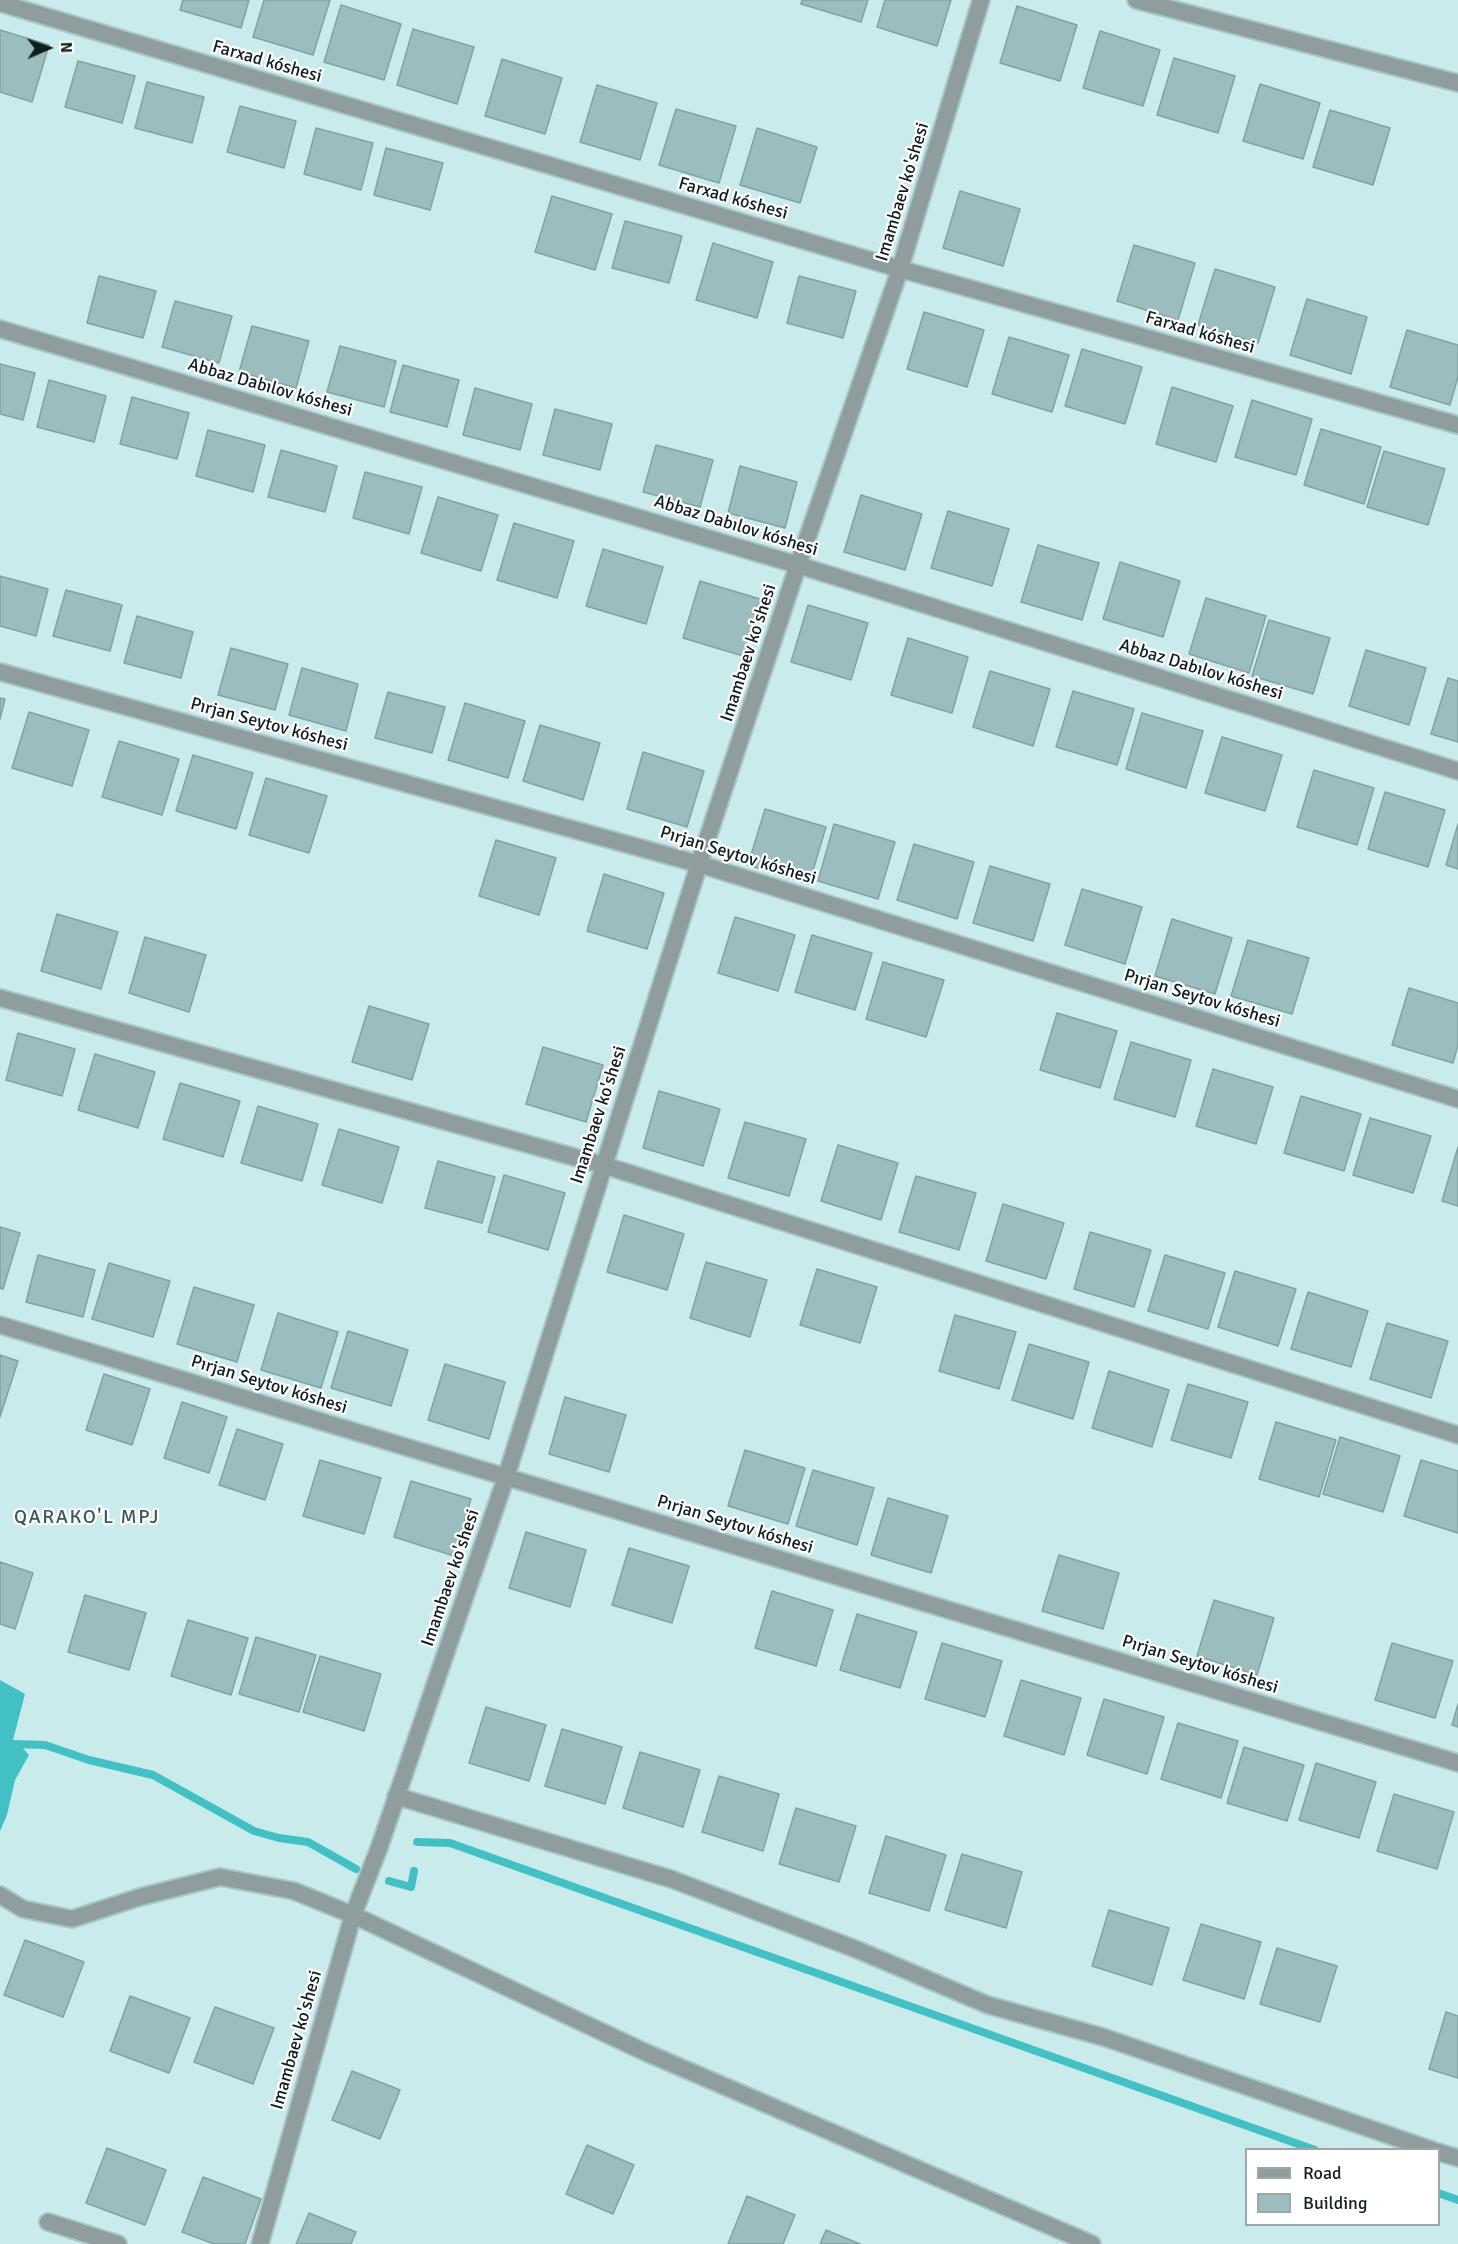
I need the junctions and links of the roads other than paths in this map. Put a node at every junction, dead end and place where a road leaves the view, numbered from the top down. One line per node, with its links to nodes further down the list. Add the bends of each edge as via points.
1 (981, 0): 5 (street, Imambaev ko'shesi)
2 (1136, 0): 4 (street)
3 (0, 3): 5 (street, Farxad kóshesi)
4 (1458, 83)
5 (900, 269): 7 (street, Farxad kóshesi); 8 (street, Imambaev ko'shesi)
6 (0, 329): 8 (street, Abbaz Dabılov kóshesi)
7 (1458, 424)
8 (798, 565): 10 (street, Abbaz Dabılov kóshesi); 11 (street, Imambaev ko'shesi)
9 (0, 672): 11 (street, Pırjan Seytov kóshesi)
10 (1458, 771)
11 (699, 864): 13 (street, Pırjan Seytov kóshesi); 14 (street, Imambaev ko'shesi)
12 (0, 998): 14 (street)
13 (1458, 1099)
14 (603, 1165): 16 (street); 17 (street, Imambaev ko'shesi)
15 (0, 1325): 17 (street, Pırjan Seytov kóshesi)
16 (1458, 1435)
17 (506, 1477): 18 (street, Pırjan Seytov kóshesi); 19 (street, Imambaev ko'shesi)
18 (1458, 1763)
19 (396, 1796): 21 (street, Imambaev ko'shesi); 22 (street, via 671,1880 858,1950 988,2005 1103,2037)
20 (0, 1895): 21 (street, via 23,1909 72,1919 220,1877 294,1891)
21 (353, 1915): 27 (street, Imambaev ko'shesi); 28 (street, via 647,2053)
22 (1426, 2148)
23 (1440, 2153): 24 (street)
24 (1458, 2158)
25 (48, 2222): 26 (street)
26 (118, 2244)
27 (260, 2244)
28 (1092, 2244)

